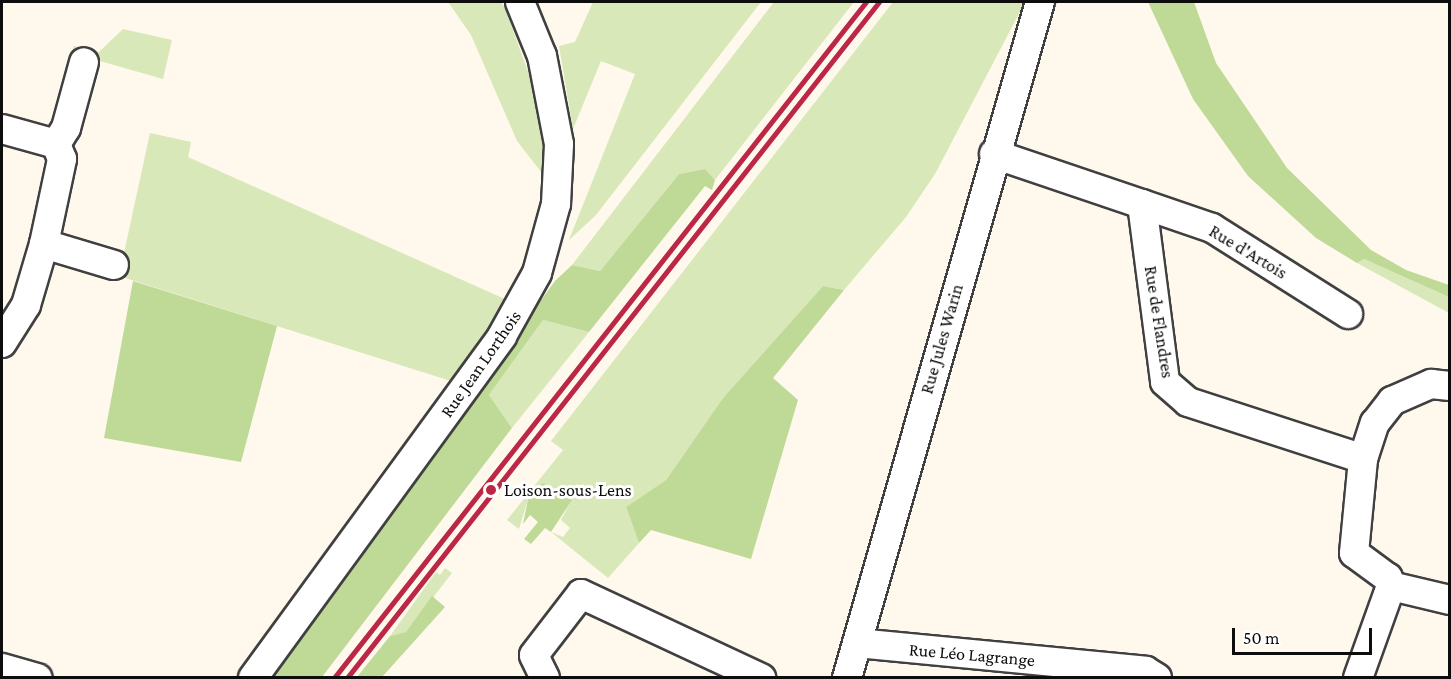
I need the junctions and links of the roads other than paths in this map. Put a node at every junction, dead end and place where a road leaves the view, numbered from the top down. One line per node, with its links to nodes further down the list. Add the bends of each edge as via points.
1 (520, 2): 20 (street, Rue Jean Lorthois, via 542,56 559,144 556,204 526,301)
2 (1040, 2): 6 (street, Rue Jules Warin)
3 (84, 62): 5 (street, via 66,128)
4 (2, 129): 5 (street)
5 (56, 144): 8 (street, via 62,159)
6 (994, 154): 7 (street); 16 (street, Rue Jules Warin)
7 (1142, 204): 10 (street, Rue d'Artois, via 1212,228); 13 (street, Rue de Flandres, via 1165,382 1188,402)
8 (44, 244): 9 (street); 11 (street, via 26,305)
9 (114, 265)
10 (1348, 314)
11 (2, 343)
12 (1449, 386): 13 (street, via 1431,384 1392,401 1375,423)
13 (1363, 459): 14 (street, via 1354,553 1388,578)
14 (1391, 586): 15 (street); 24 (street)
15 (1449, 600)
16 (857, 643): 22 (street, Rue Jules Warin); 23 (street, Rue Léo Lagrange, via 1146,671)
17 (539, 666): 21 (street, via 581,594)
18 (2, 668): 19 (street)
19 (38, 678)
20 (253, 678)
21 (761, 678)
22 (847, 678)
23 (1157, 678)
24 (1358, 678)

